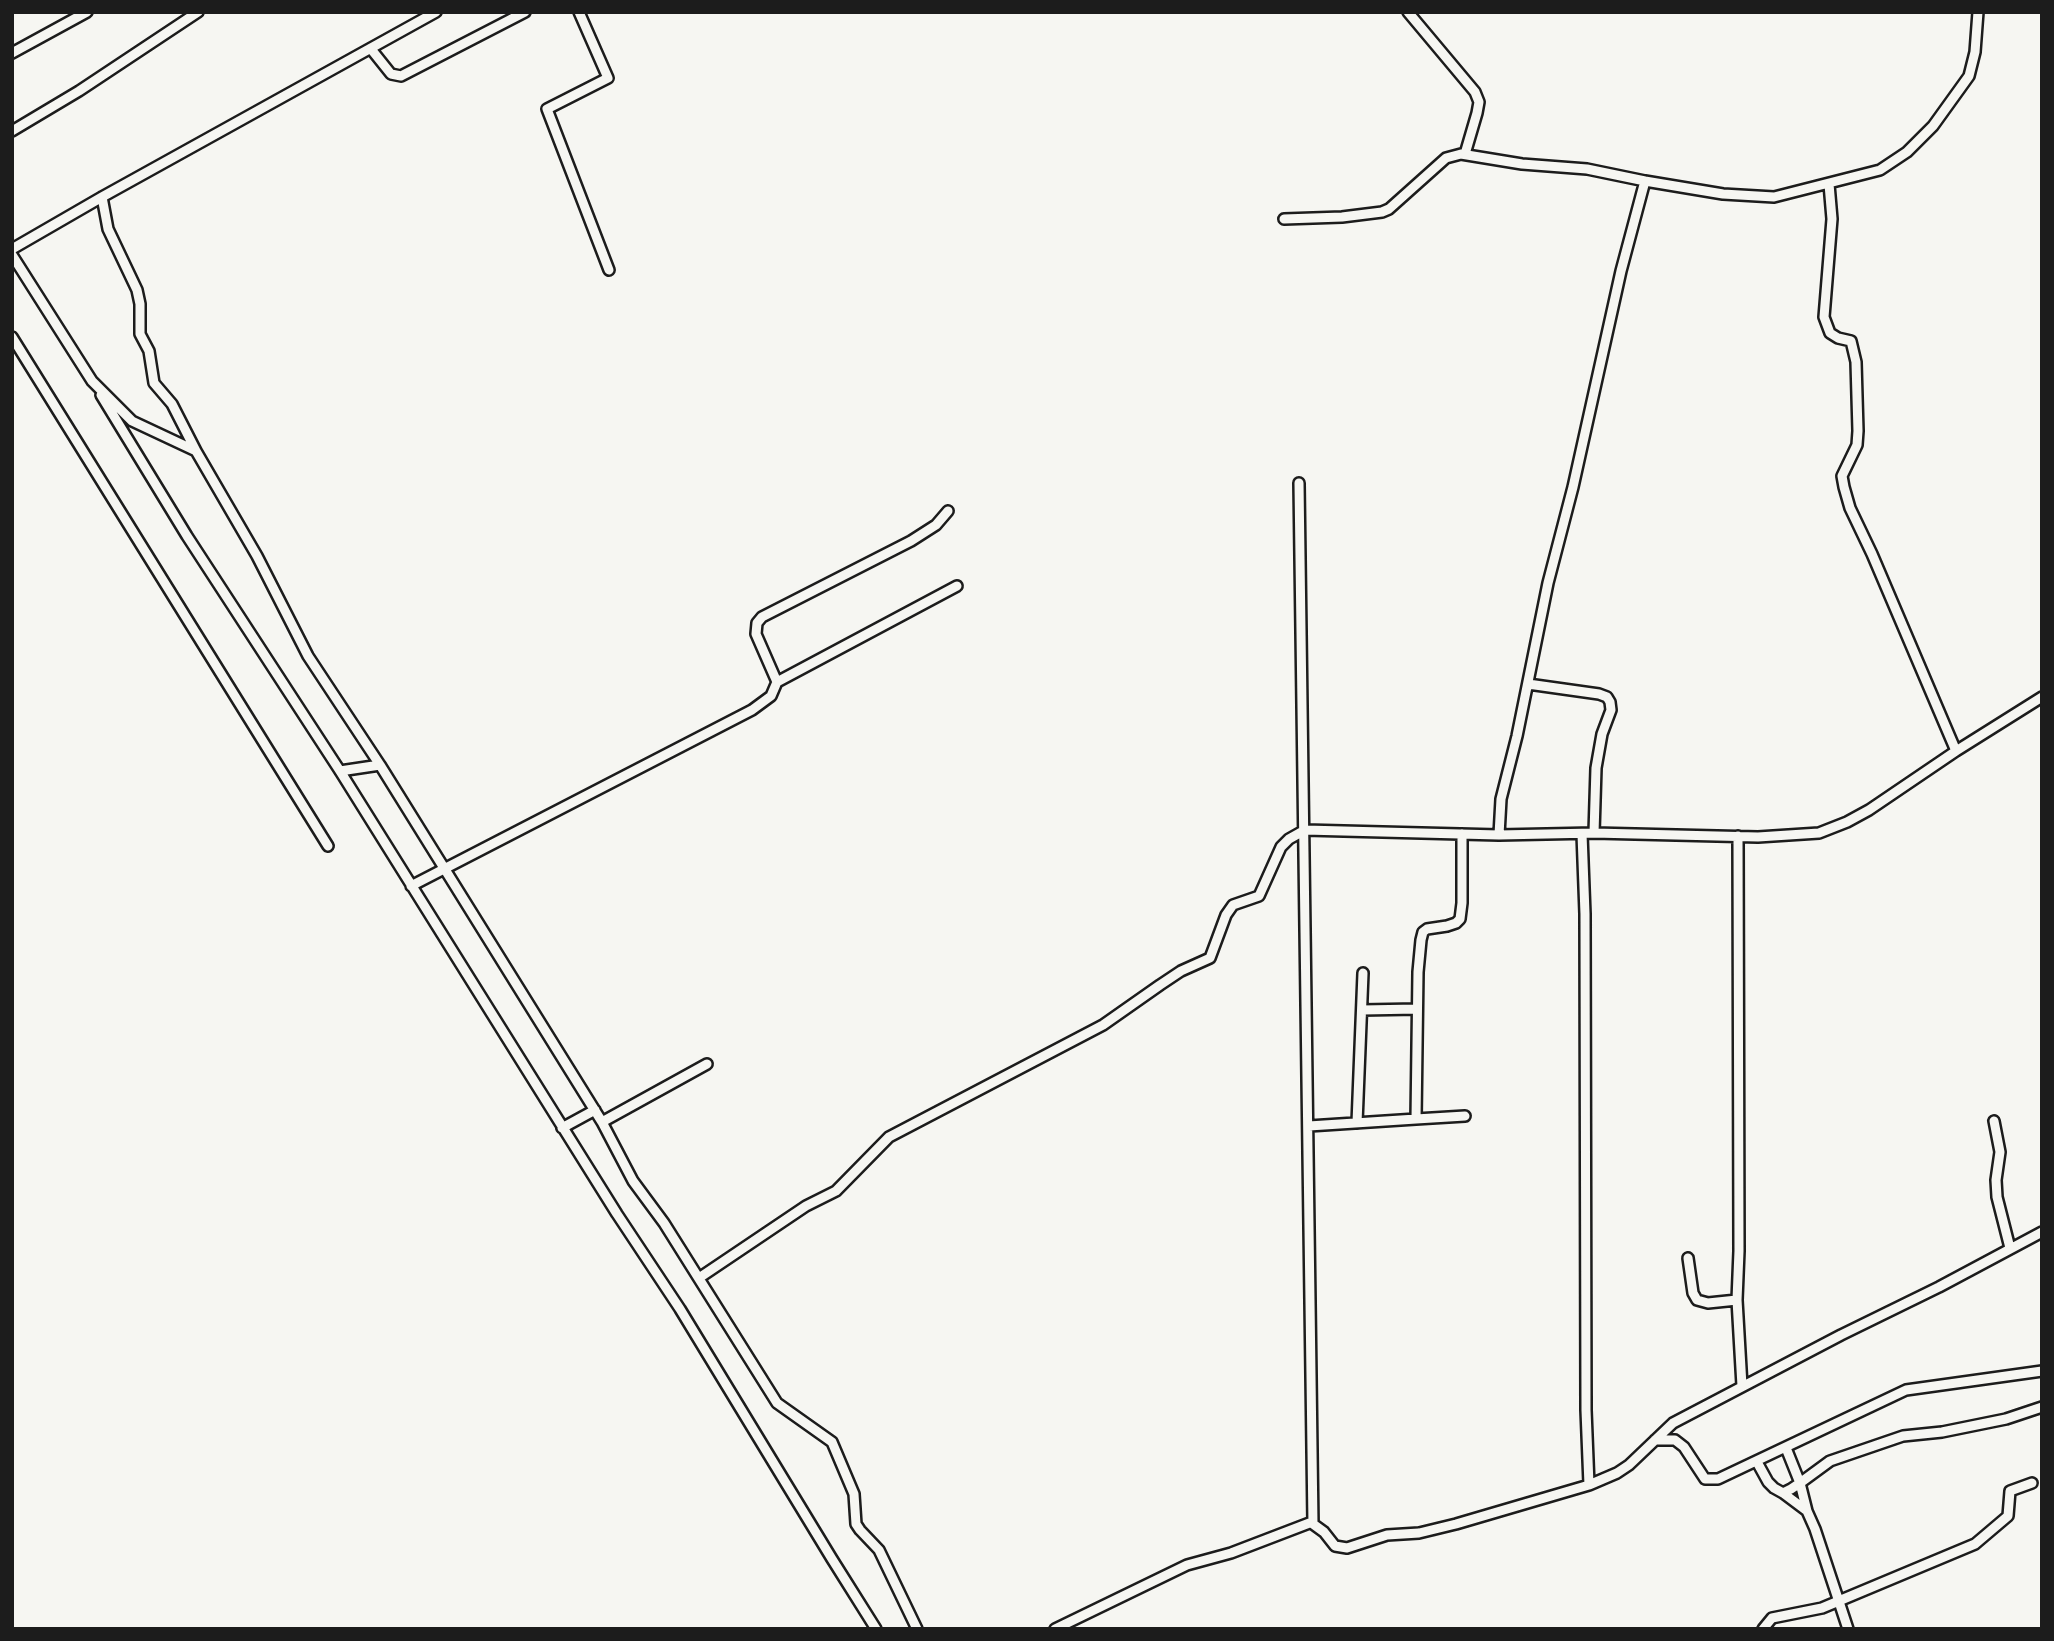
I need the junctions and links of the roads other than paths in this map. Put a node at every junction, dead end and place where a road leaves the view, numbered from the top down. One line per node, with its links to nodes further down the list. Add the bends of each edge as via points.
1 (87, 12): 9 (street)
2 (198, 12): 10 (street)
3 (436, 12): 8 (street)
4 (525, 12): 8 (street, via 401,76 391,74)
5 (579, 12): 18 (street, via 608,78 547,109)
6 (1408, 12): 11 (street, via 1479,102)
7 (1978, 12): 13 (street, via 1969,76 1933,126 1880,170)
8 (371, 49): 14 (street)
9 (12, 53)
10 (12, 131)
11 (1465, 155): 12 (street, via 1587,169); 15 (street, via 1446,158 1382,212)
12 (1645, 181): 13 (street, via 1762,197); 26 (street)
13 (1829, 184): 28 (street, via 1832,219 1824,317 1830,333 1851,341 1856,362 1857,445 1844,468 1844,487)
14 (102, 197): 16 (street); 21 (street, via 108,229 137,290 140,334 149,351 154,383 172,404)
15 (1284, 219)
16 (12, 249)
17 (12, 255): 20 (street)
18 (609, 270)
19 (12, 337): 37 (street)
20 (92, 381): 21 (street, via 132,421); 30 (street)
21 (196, 451): 29 (street, via 308,656)
22 (1299, 483): 31 (street)
23 (948, 511): 25 (street, via 911,541 762,617 756,634)
24 (957, 586): 25 (street)
25 (777, 682): 38 (street, via 771,696 752,709)
26 (1528, 684): 32 (street, via 1608,697 1611,710 1596,768); 35 (street, via 1501,799)
27 (2042, 697): 28 (street)
28 (1956, 751): 36 (street, via 1885,801 1819,833)
29 (380, 765): 30 (street); 38 (street)
30 (340, 771): 39 (street)
31 (1305, 830): 33 (street); 50 (street); 55 (street, via 1281,847 1259,896 1233,905 1210,958 1160,985 1104,1025 888,1137 836,1191)
32 (1594, 833): 34 (street); 36 (street)
33 (1462, 834): 35 (street); 41 (street, via 1461,912 1456,923 1423,932)
34 (1582, 834): 35 (street); 67 (street)
35 (1499, 835)
36 (1738, 836): 56 (street)
37 (328, 846)
38 (445, 869): 39 (street); 44 (street)
39 (411, 886): 51 (street)
40 (1363, 973): 42 (street)
41 (1417, 1009): 42 (street); 46 (street)
42 (1362, 1010): 49 (street)
43 (707, 1064): 48 (street)
44 (594, 1110): 48 (street); 51 (street)
45 (1465, 1116): 46 (street)
46 (1416, 1119): 49 (street)
47 (1994, 1121): 53 (street, via 2000,1152 1997,1197)
48 (602, 1122): 55 (street, via 633,1181)
49 (1357, 1123): 50 (street)
50 (1309, 1126): 70 (street)
51 (562, 1128): 72 (street, via 680,1309)
52 (2042, 1232): 53 (street)
53 (2010, 1248): 58 (street)
54 (1688, 1258): 56 (street, via 1697,1300)
55 (699, 1278): 73 (street, via 777,1403 832,1442 854,1494 856,1524 879,1550)
56 (1737, 1300): 58 (street)
57 (2042, 1371): 63 (street, via 1906,1390)
58 (1741, 1386): 60 (street)
59 (2042, 1407): 65 (street, via 2007,1419 1903,1436 1830,1461)
60 (1673, 1423): 61 (street); 62 (street)
61 (1656, 1440): 62 (street); 67 (street, via 1629,1465)
62 (1675, 1440): 64 (street, via 1705,1479 1718,1479)
63 (1786, 1448): 64 (street); 65 (street)
64 (1757, 1462): 68 (street, via 1768,1482)
65 (1800, 1483): 68 (street); 69 (street)
66 (2032, 1483): 71 (street, via 2010,1491 2008,1516 1975,1544)
67 (1589, 1485): 70 (street, via 1456,1524 1387,1535 1347,1548 1335,1546)
68 (1783, 1493): 69 (street)
69 (1807, 1511): 71 (street)
70 (1312, 1522): 74 (street, via 1187,1565)
71 (1838, 1602): 75 (street, via 1772,1618); 76 (street)
72 (876, 1629)
73 (917, 1629)
74 (1055, 1629)
75 (1763, 1629)
76 (1847, 1629)

